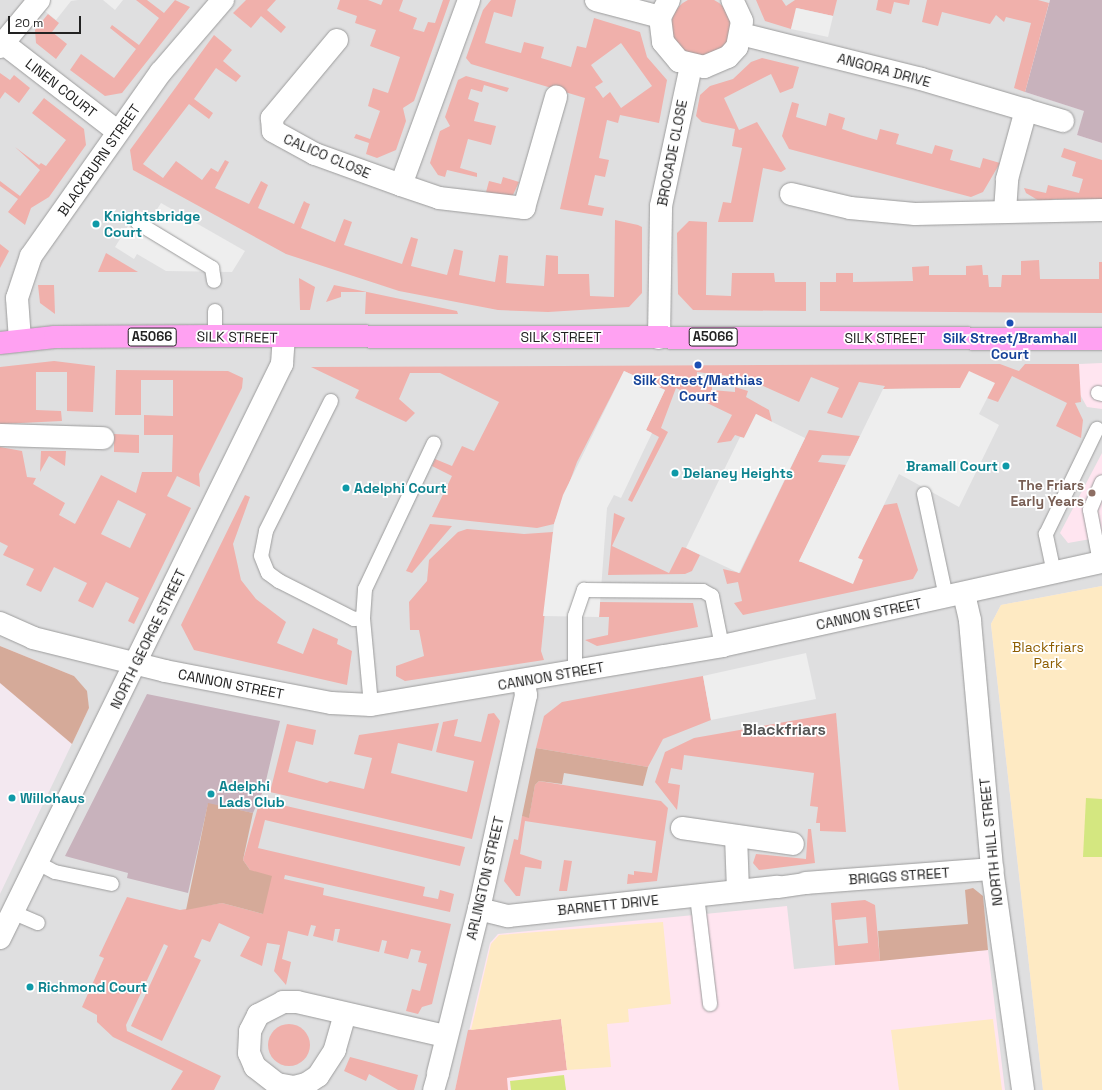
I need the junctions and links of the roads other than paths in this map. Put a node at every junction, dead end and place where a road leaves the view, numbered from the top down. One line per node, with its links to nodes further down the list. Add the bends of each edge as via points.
1 (39, 0): 9 (street, LINEN COURT)
2 (223, 0): 14 (street, BLACKBURN STREET, via 161,72)
3 (469, 0): 15 (street)
4 (596, 0): 6 (street)
5 (732, 0): 7 (street, via 742,21)
6 (665, 8): 10 (street, via 662,42 669,52)
7 (741, 34): 10 (street, via 736,47 717,64); 12 (street, ANGORA DRIVE, via 921,79)
8 (337, 40): 15 (street, CALICO CLOSE, via 272,118 273,131 315,154)
9 (2, 45): 14 (street, LINEN COURT)
10 (691, 66): 24 (street, BROCADE CLOSE, via 661,206)
11 (556, 96): 15 (street, CALICO CLOSE, via 528,205 524,208 439,198)
12 (1026, 110): 13 (street, ANGORA DRIVE); 18 (street, via 1007,178)
13 (1064, 121)
14 (118, 132): 26 (street, BLACKBURN STREET, via 31,256 22,277)
15 (401, 185)
16 (791, 194): 18 (street, via 872,212 950,215)
17 (1102, 210): 18 (street)
18 (1005, 211)
19 (138, 223): 20 (lane, via 212,268)
20 (214, 281)
21 (215, 311): 22 (lane)
22 (215, 336): 23 (main road, SILK STREET / A5066); 26 (main road, SILK STREET / A5066)
23 (284, 337): 24 (main road, SILK STREET / A5066); 40 (street, NORTH GEORGE STREET, via 282,364)
24 (660, 338): 25 (main road, SILK STREET / A5066)
25 (1102, 339)
26 (10, 341)
27 (330, 401): 37 (lane, via 266,531 261,556 268,573 279,581 354,619)
28 (1097, 429): 35 (lane, via 1046,534)
29 (0, 435): 30 (street)
30 (103, 438)
31 (434, 443): 37 (lane, via 365,589)
32 (1102, 482): 34 (lane, via 1090,510)
33 (924, 494): 36 (lane)
34 (1101, 562): 35 (street, CANNON STREET)
35 (1054, 573): 36 (street, CANNON STREET)
36 (955, 596): 39 (street, CANNON STREET); 48 (street, NORTH HILL STREET, via 970,622)
37 (363, 618): 43 (lane)
38 (0, 624): 40 (street, CANNON STREET, via 33,638)
39 (722, 646): 41 (street, CANNON STREET); 41 (lane, via 712,596 703,591 584,590 575,616)
40 (136, 664): 43 (street, CANNON STREET, via 331,703); 47 (street, NORTH GEORGE STREET)
41 (575, 672): 42 (street, CANNON STREET)
42 (524, 682): 43 (street, CANNON STREET); 54 (street, ARLINGTON STREET, via 526,695)
43 (371, 705)
44 (682, 828): 45 (street)
45 (736, 836): 46 (street); 52 (street)
46 (792, 844)
47 (36, 862): 50 (lane, via 55,872); 55 (street, NORTH GEORGE STREET)
48 (992, 869): 49 (street, BRIGGS STREET); 62 (street, NORTH HILL STREET)
49 (806, 883): 51 (street)
50 (112, 884)
51 (777, 887): 52 (street, BARNETT DRIVE)
52 (738, 891): 53 (street, BARNETT DRIVE)
53 (697, 896): 54 (street, BARNETT DRIVE, via 508,916); 58 (lane)
54 (479, 909): 60 (street, ARLINGTON STREET)
55 (12, 912): 56 (lane); 57 (street, NORTH GEORGE STREET)
56 (38, 923)
57 (0, 938)
58 (710, 1004)
59 (344, 1014): 59 (street, via 335,1050 318,1076 306,1084 294,1087 277,1084 255,1067 249,1053 249,1036 258,1015 269,1007 297,1002); 60 (street)
60 (446, 1036): 61 (street, ARLINGTON STREET)
61 (435, 1081)
62 (1023, 1090)

